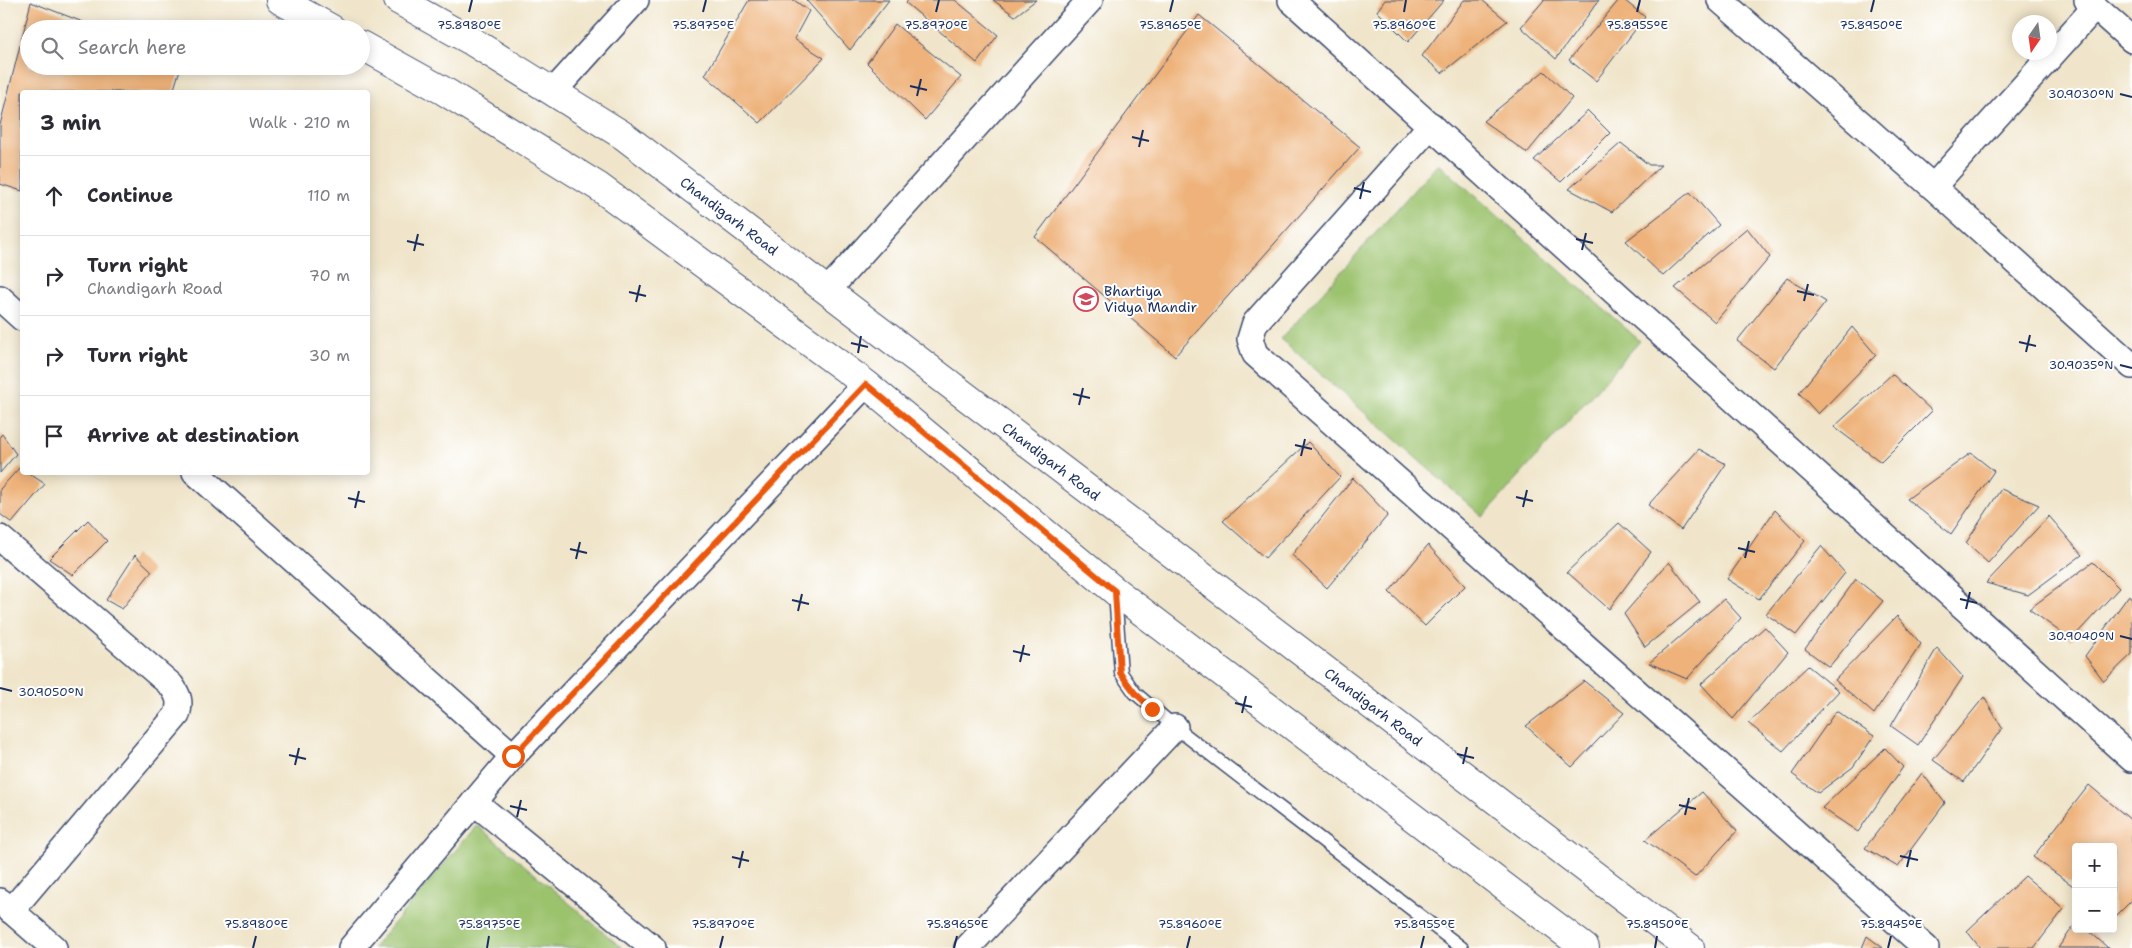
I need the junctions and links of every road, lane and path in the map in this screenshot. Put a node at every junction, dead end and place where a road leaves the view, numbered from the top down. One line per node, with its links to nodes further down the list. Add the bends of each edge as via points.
1 (280, 0): 8 (main road)
2 (398, 0): 11 (main road, Chandigarh Road)
3 (636, 0): 11 (street)
4 (1090, 0): 14 (street)
5 (1291, 0): 12 (street)
6 (1720, 0): 13 (street)
7 (2091, 4): 9 (street); 13 (street)
8 (316, 20)
9 (2132, 40)
10 (370, 50): 18 (main road, via 444,91 599,187)
11 (553, 92): 14 (main road, Chandigarh Road, via 624,136)
12 (1431, 125): 24 (street); 34 (street, via 1254,324 1250,339 1255,354)
13 (1933, 187): 17 (street)
14 (828, 290): 33 (main road, Chandigarh Road)
15 (0, 298): 16 (street)
16 (20, 316)
17 (2132, 366)
18 (866, 384): 21 (main road); 23 (street)
19 (198, 475): 23 (street)
20 (0, 538): 26 (street, via 171,685 180,704 177,715)
21 (1115, 591): 22 (lane, via 1120,673 1135,693); 32 (main road)
22 (1175, 727): 30 (street); 31 (lane)
23 (513, 756): 25 (street)
24 (2132, 758)
25 (474, 802): 28 (street); 29 (street)
26 (6, 906): 27 (street)
27 (54, 948)
28 (351, 948)
29 (653, 948)
30 (967, 948)
31 (1462, 948)
32 (1585, 948)
33 (1690, 948)
34 (1926, 948)

